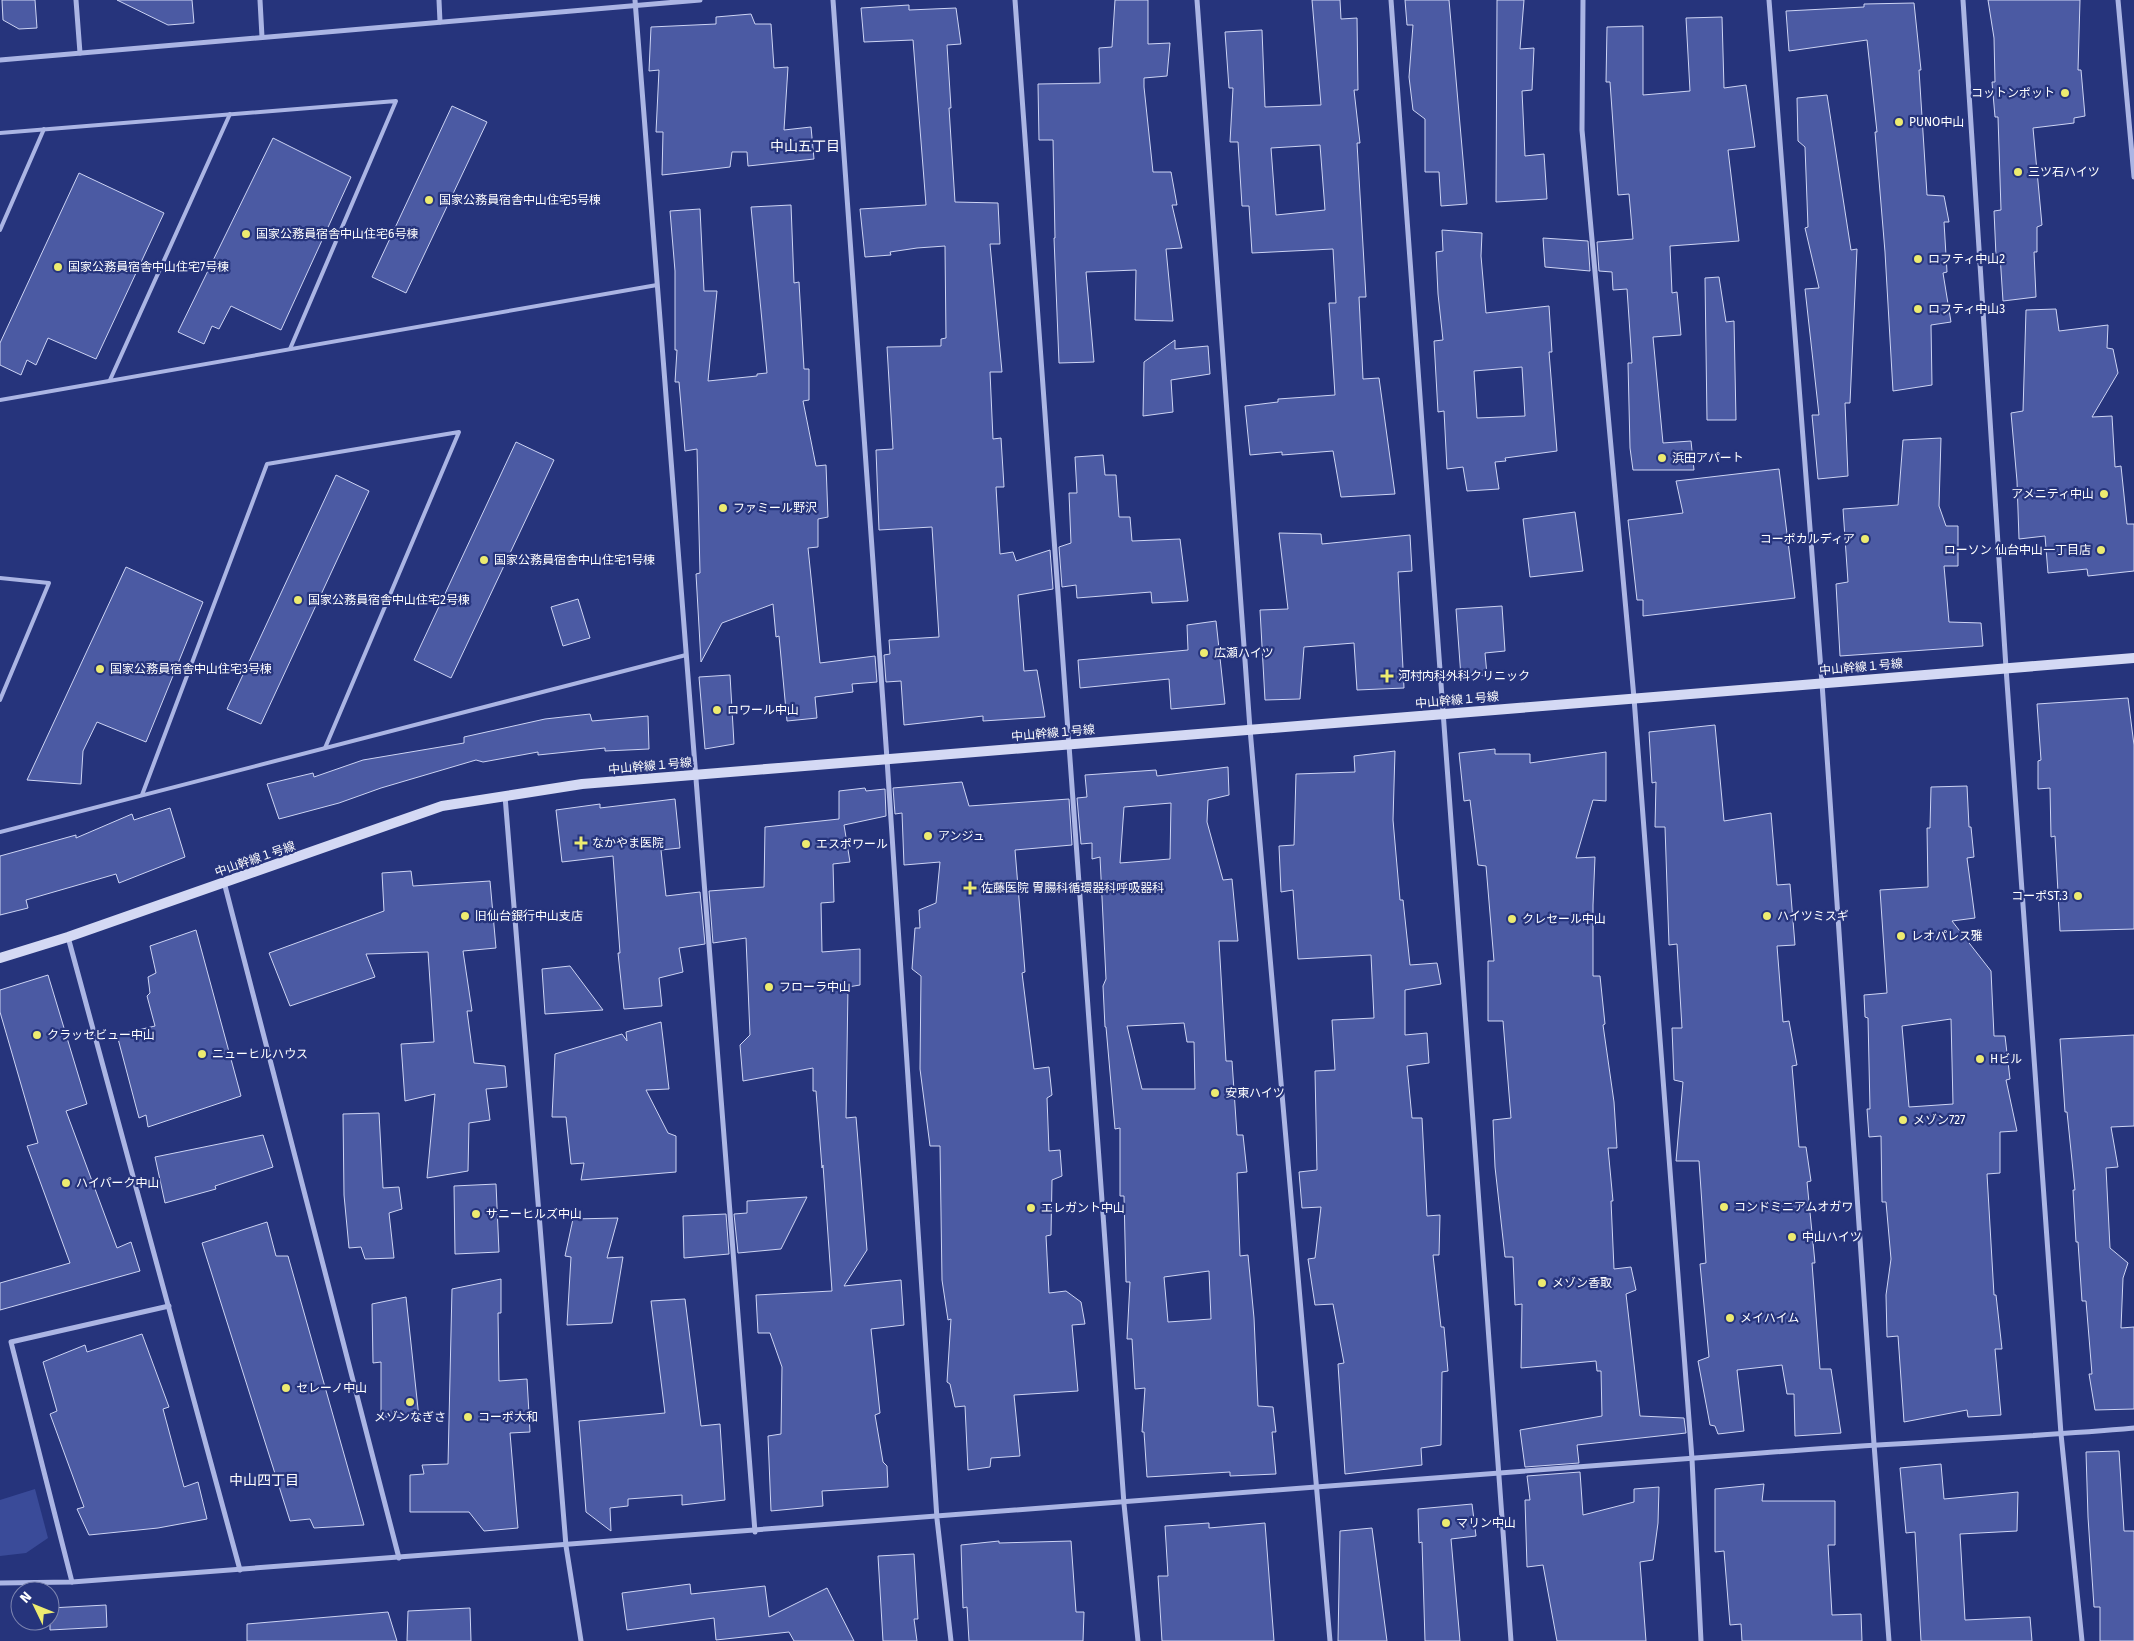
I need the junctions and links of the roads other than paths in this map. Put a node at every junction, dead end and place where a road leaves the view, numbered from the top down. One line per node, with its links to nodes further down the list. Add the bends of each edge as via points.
1 (76, 0): 16 (street)
2 (260, 0): 15 (street)
3 (439, 0): 14 (street)
4 (700, 0): 13 (street)
5 (833, 0): 38 (street)
6 (1015, 0): 36 (street)
7 (1196, 0): 35 (street)
8 (1391, 0): 34 (street)
9 (1583, 0): 32 (street, via 1582,130)
10 (1769, 0): 31 (street)
11 (1963, 0): 30 (street)
12 (2118, 0): 21 (street)
13 (635, 3): 14 (street); 23 (street)
14 (440, 22): 15 (street)
15 (262, 37): 16 (street)
16 (80, 53): 17 (street)
17 (0, 60)
18 (230, 114): 19 (lane); 24 (lane, via 396,101); 25 (lane)
19 (44, 129): 20 (lane); 22 (lane)
20 (0, 133)
21 (2134, 177)
22 (0, 230)
23 (657, 285): 24 (lane); 28 (street)
24 (290, 349): 25 (lane)
25 (110, 380): 26 (lane)
26 (0, 400)
27 (0, 578): 33 (lane, via 49,582)
28 (686, 654): 37 (lane); 39 (street)
29 (2134, 658): 30 (street, 中山幹線１号線)
30 (2006, 668): 31 (street, 中山幹線１号線); 48 (street)
31 (1822, 683): 32 (street, 中山幹線１号線); 49 (street)
32 (1634, 698): 34 (street, 中山幹線１号線); 50 (street)
33 (0, 700)
34 (1442, 714): 35 (street, 中山幹線１号線); 51 (street)
35 (1250, 729): 36 (street, 中山幹線１号線); 52 (street)
36 (1070, 744): 38 (street, 中山幹線１号線); 53 (street)
37 (325, 748): 40 (lane); 40 (lane, via 459,432 267,464)
38 (887, 759): 39 (street, 中山幹線１号線); 54 (street)
39 (696, 774): 41 (street, 中山幹線１号線, via 582,784); 55 (street)
40 (142, 795): 42 (lane)
41 (505, 796): 43 (street, 中山幹線１号線, via 442,806); 56 (street)
42 (0, 832)
43 (224, 882): 44 (street, 中山幹線１号線); 57 (street)
44 (68, 937): 45 (street, 中山幹線１号線); 46 (street)
45 (0, 958)
46 (169, 1306): 58 (street); 59 (street, via 10,1342)
47 (2134, 1428): 48 (street)
48 (2062, 1434): 49 (street); 68 (street)
49 (1874, 1444): 50 (street); 67 (street)
50 (1692, 1459): 51 (street); 66 (street)
51 (1500, 1474): 52 (street); 65 (street)
52 (1315, 1489): 53 (street); 64 (street)
53 (1124, 1504): 54 (street); 63 (street)
54 (937, 1519): 55 (street); 62 (street)
55 (755, 1532): 56 (street)
56 (566, 1546): 57 (street); 61 (street)
57 (399, 1558): 58 (street)
58 (240, 1570): 59 (street)
59 (72, 1582): 60 (street)
60 (0, 1583)
61 (580, 1641)
62 (951, 1641)
63 (1138, 1641)
64 (1330, 1641)
65 (1511, 1641)
66 (1701, 1641)
67 (1889, 1641)
68 (2082, 1641)

